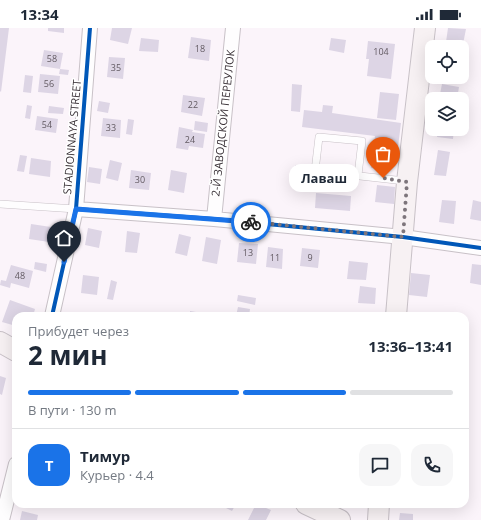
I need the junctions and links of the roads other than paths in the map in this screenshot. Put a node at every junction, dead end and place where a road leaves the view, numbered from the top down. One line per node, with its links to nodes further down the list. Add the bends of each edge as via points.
1 (90, 28): 8 (street, STADIONNAYA STREET)
2 (233, 28): 9 (street, 2-Й ЗАВОДСКОЙ ПЕРЕУЛОК)
3 (419, 28): 4 (lane)
4 (425, 28): 6 (main road)
5 (358, 175): 5 (lane, via 316,171 319,137 362,141); 6 (lane)
6 (407, 182): 10 (main road)
7 (0, 204): 8 (lane)
8 (76, 209): 9 (street); 12 (street, STADIONNAYA STREET)
9 (214, 219): 10 (street)
10 (403, 237): 11 (street); 13 (main road)
11 (481, 248)
12 (53, 312)
13 (396, 312)
14 (0, 342): 15 (main road)
15 (12, 350)
16 (12, 480): 19 (street)
17 (314, 508): 20 (main road)
18 (379, 508): 21 (main road)
19 (2, 520)
20 (340, 520)
21 (378, 520)

